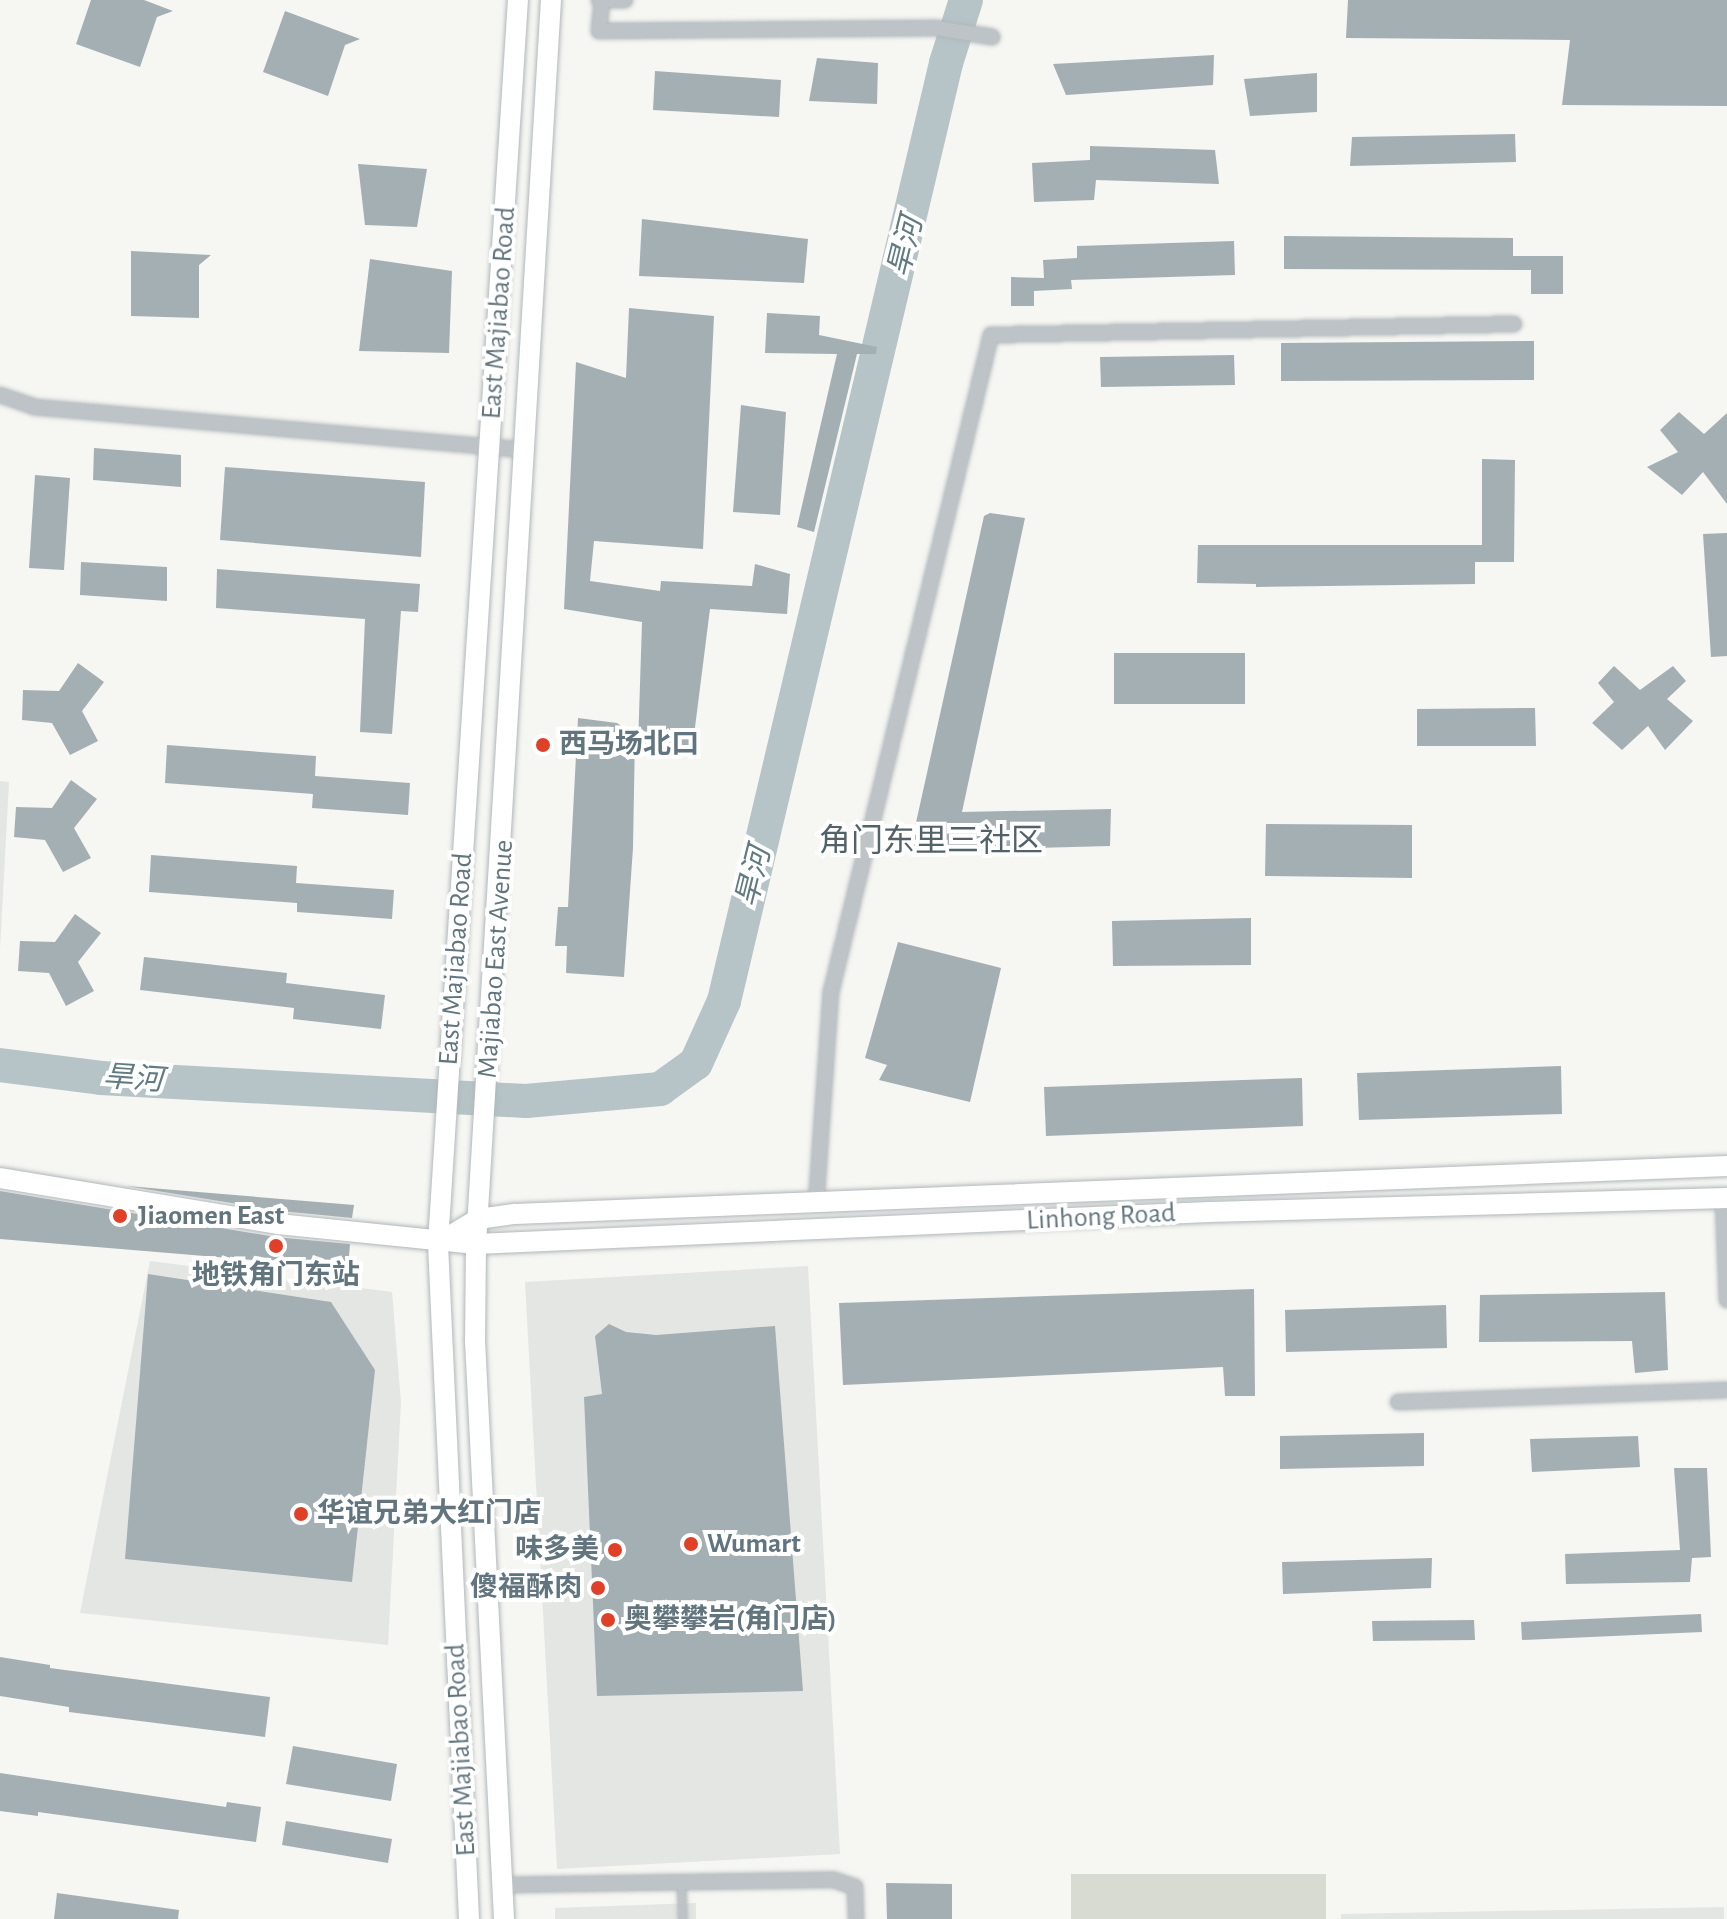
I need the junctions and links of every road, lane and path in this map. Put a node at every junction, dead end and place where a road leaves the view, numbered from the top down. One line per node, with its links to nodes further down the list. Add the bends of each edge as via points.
1 (518, 0): 8 (main road, East Majiabao Road)
2 (551, 0): 9 (main road, Majiabao East Avenue)
3 (601, 0): 4 (street); 5 (street, via 599,31 936,28)
4 (625, 0)
5 (992, 37)
6 (1514, 324): 13 (street, via 991,335 831,992)
7 (0, 395): 8 (street, via 34,407)
8 (491, 447): 9 (street); 15 (main road, East Majiabao Road)
9 (527, 450): 14 (main road, Majiabao East Avenue)
10 (1727, 1166): 13 (main road, Linhong Road)
11 (0, 1178): 15 (main road, Linhong Road, via 278,1224)
12 (1725, 1198): 16 (main road, Linhong Road, via 1209,1212); 17 (street)
13 (816, 1205): 14 (main road, Linhong Road)
14 (478, 1219): 15 (main road); 16 (main road, Majiabao East Avenue)
15 (438, 1243): 16 (main road, Linhong Road); 22 (main road, East Majiabao Road)
16 (476, 1244): 21 (main road, Majiabao East Avenue, via 475,1341)
17 (1727, 1300)
18 (1727, 1390): 19 (street)
19 (1398, 1402)
20 (681, 1882): 21 (street); 24 (lane); 25 (street, via 834,1880 855,1887)
21 (502, 1885): 23 (main road, Majiabao East Avenue)
22 (469, 1919)
23 (504, 1919)
24 (682, 1919)
25 (856, 1919)

